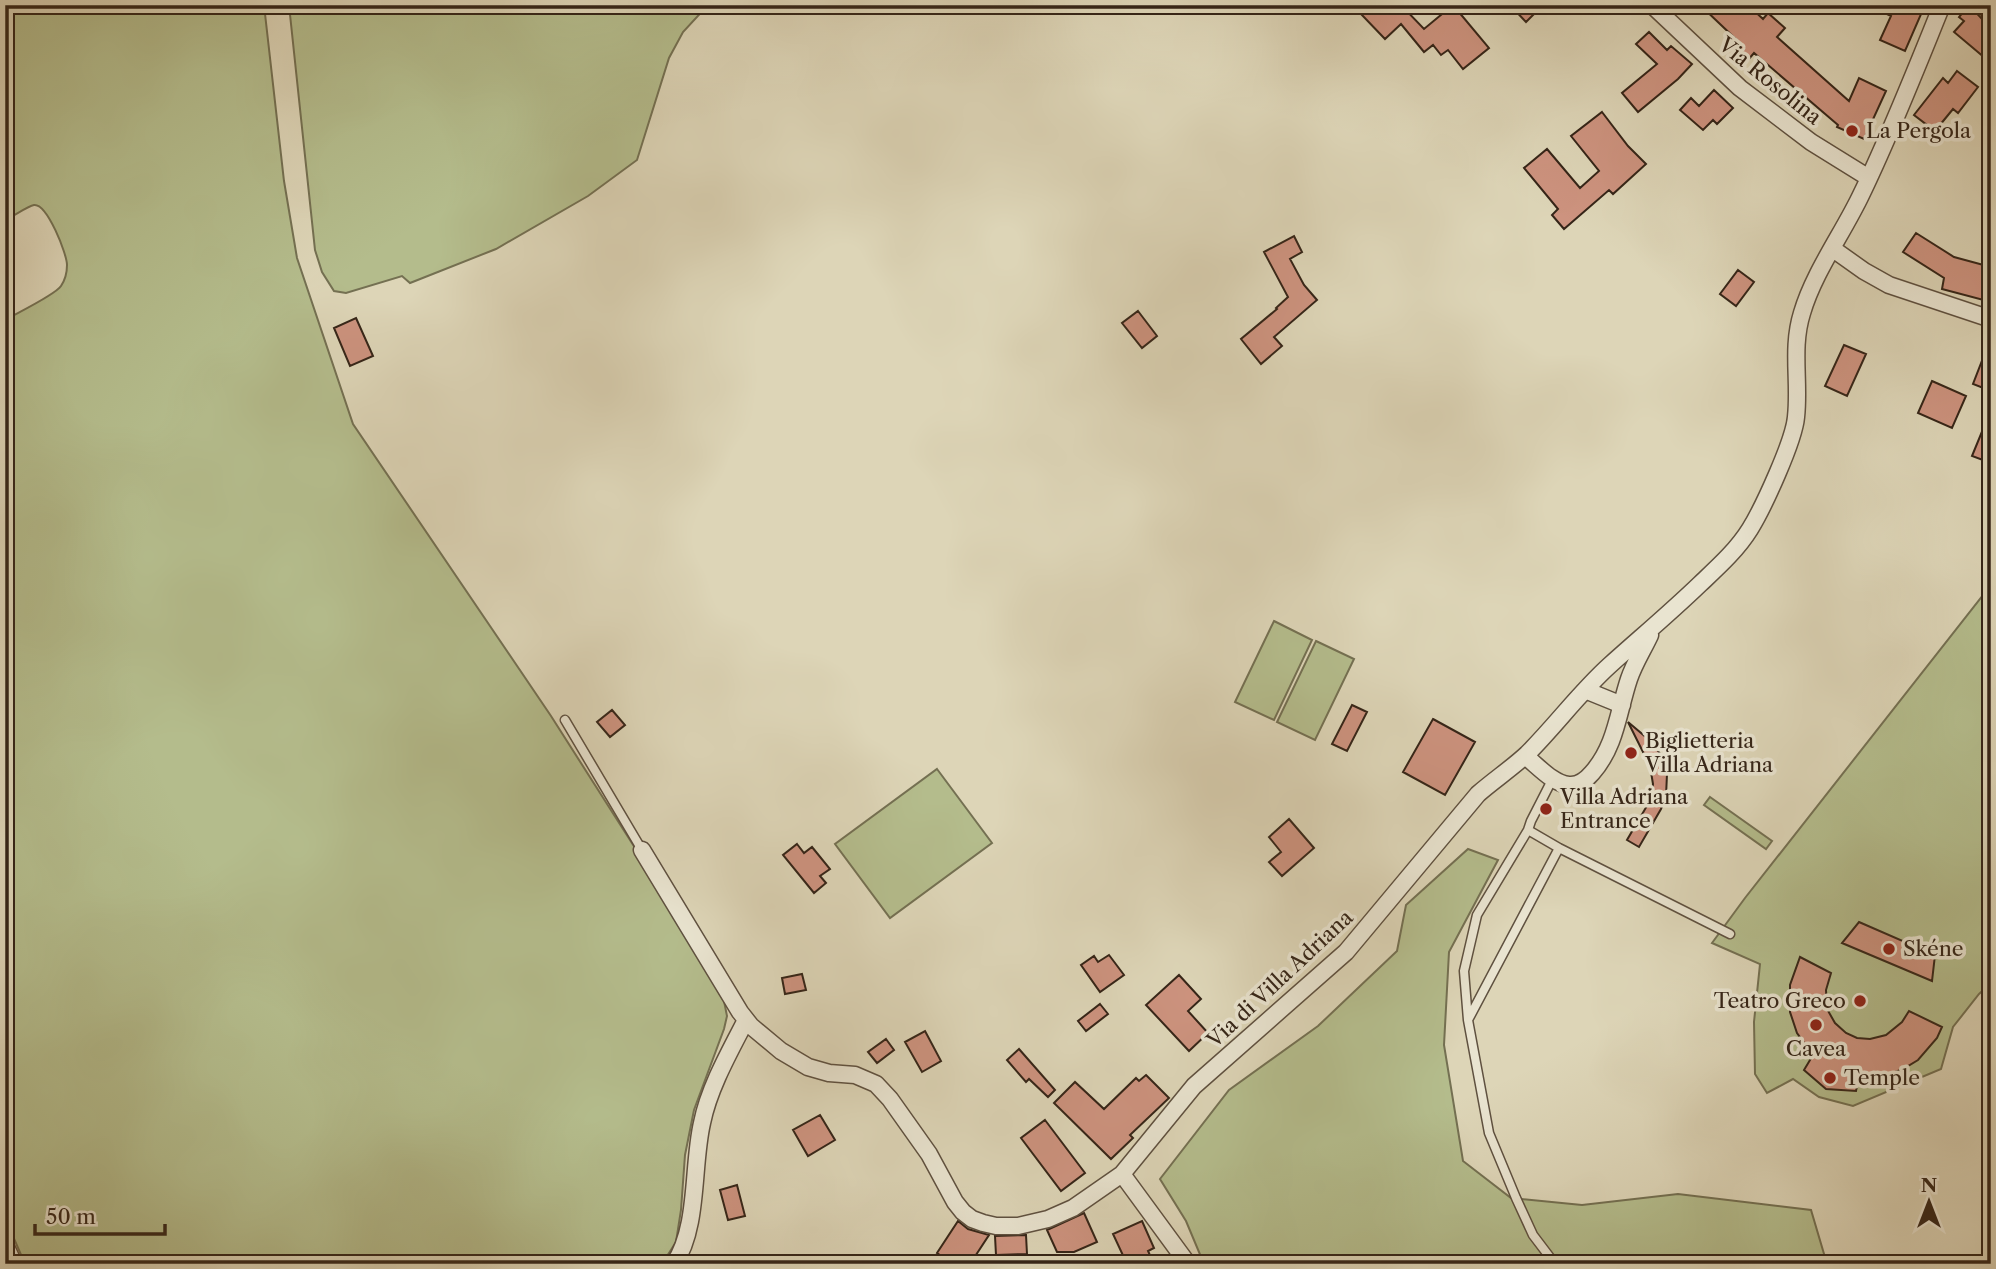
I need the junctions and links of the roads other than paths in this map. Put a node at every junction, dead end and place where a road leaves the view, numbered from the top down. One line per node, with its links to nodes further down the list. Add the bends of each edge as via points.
1 (1652, 5): 5 (street, Via Rosolina, via 1740,88 1811,142)
2 (1942, 5): 5 (street, Via di Villa Adriana)
3 (1982, 5): 4 (street)
4 (1991, 13)
5 (1869, 178): 6 (street, Via di Villa Adriana)
6 (1833, 249): 7 (street, via 1889,285); 8 (street, Via di Villa Adriana, via 1801,314 1795,348 1796,423 1757,517 1730,556)
7 (1991, 319)
8 (1654, 628): 9 (street, Via di Villa Adriana); 10 (street, Via di Villa Adriana)
9 (1585, 690): 10 (street); 12 (street, Via di Villa Adriana)
10 (1622, 705): 13 (street, Via di Villa Adriana, via 1607,753 1586,780 1567,785)
11 (565, 720): 16 (lane)
12 (1525, 756): 13 (street); 20 (street, Via di Villa Adriana, via 1478,794 1346,952 1195,1086)
13 (1553, 778): 14 (lane)
14 (1528, 830): 15 (lane); 19 (lane, via 1477,915 1464,971)
15 (1559, 848): 17 (lane); 19 (lane)
16 (642, 849): 18 (street, Via di Villa Adriana)
17 (1730, 934)
18 (746, 1020): 20 (street, Via di Villa Adriana, via 796,1061 876,1084 929,1154 959,1207 978,1222 1011,1226 1048,1219 1073,1208); 23 (street, via 704,1114 689,1227)
19 (1468, 1020): 25 (lane, via 1489,1133 1534,1235)
20 (1122, 1174): 24 (street)
21 (5, 1245): 22 (street)
22 (14, 1264)
23 (674, 1264)
24 (1188, 1264)
25 (1555, 1264)

